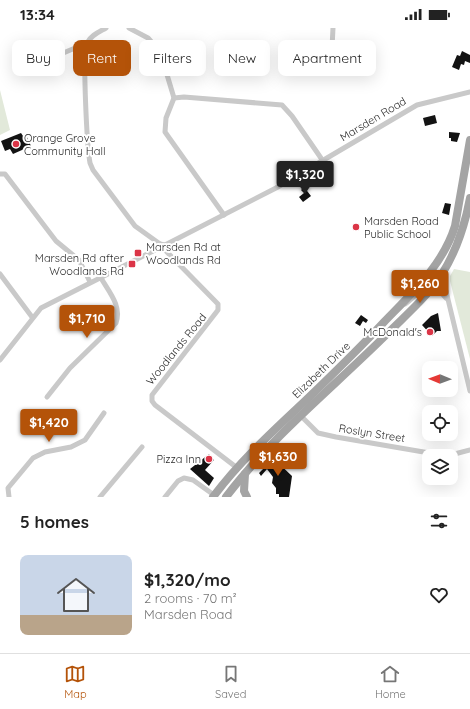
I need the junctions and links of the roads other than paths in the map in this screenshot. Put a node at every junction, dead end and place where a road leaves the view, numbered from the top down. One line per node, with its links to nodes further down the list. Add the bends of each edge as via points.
1 (106, 28): 4 (street, via 94,34)
2 (129, 28): 8 (street, via 148,38 155,46)
3 (333, 28): 5 (street)
4 (90, 40)
5 (332, 40)
6 (85, 76): 14 (street, Woodlands Road, via 91,167 135,226)
7 (470, 92): 10 (street, Marsden Road, via 417,105)
8 (174, 98): 10 (street, via 282,105); 13 (street, via 166,118 165,132)
9 (470, 140): 21 (main road, Elizabeth Drive, via 452,237 429,274)
10 (323, 161): 13 (street, Marsden Road)
11 (0, 174): 17 (street, via 5,174 56,241 79,260)
12 (470, 198): 18 (main road, Elizabeth Drive, via 459,242)
13 (224, 215): 14 (street, Marsden Road)
14 (162, 246): 16 (street, Marsden Road); 30 (street, Woodlands Road, via 218,304 218,310 152,395 152,401)
15 (0, 274): 22 (street)
16 (101, 278): 17 (street, Marsden Road); 25 (street, via 117,306 116,323 70,368)
17 (90, 282): 22 (street, Marsden Road, via 45,306)
18 (437, 282): 19 (main road, Elizabeth Drive); 20 (street, via 444,287); 21 (street, via 428,283 412,300)
19 (430, 291): 20 (street, via 439,290); 27 (main road, Elizabeth Drive)
20 (447, 299): 24 (street)
21 (398, 308): 30 (main road, Elizabeth Drive)
22 (32, 317): 23 (street, Marsden Road)
23 (0, 360)
24 (470, 391)
25 (47, 397)
26 (104, 412): 33 (street, via 85,440 71,447 45,452 33,458 8,488)
27 (301, 416): 29 (street, Roslyn Street, via 318,433 336,437 447,456); 31 (main road, Elizabeth Drive, via 264,450)
28 (142, 447): 34 (street)
29 (470, 450)
30 (236, 467): 32 (main road, Elizabeth Drive)
31 (246, 472): 36 (main road, Elizabeth Drive); 37 (main road, via 244,491)
32 (213, 496): 35 (street, via 194,480 184,478 178,481)
33 (9, 497)
34 (100, 497)
35 (166, 497)
36 (226, 497)
37 (247, 497)

